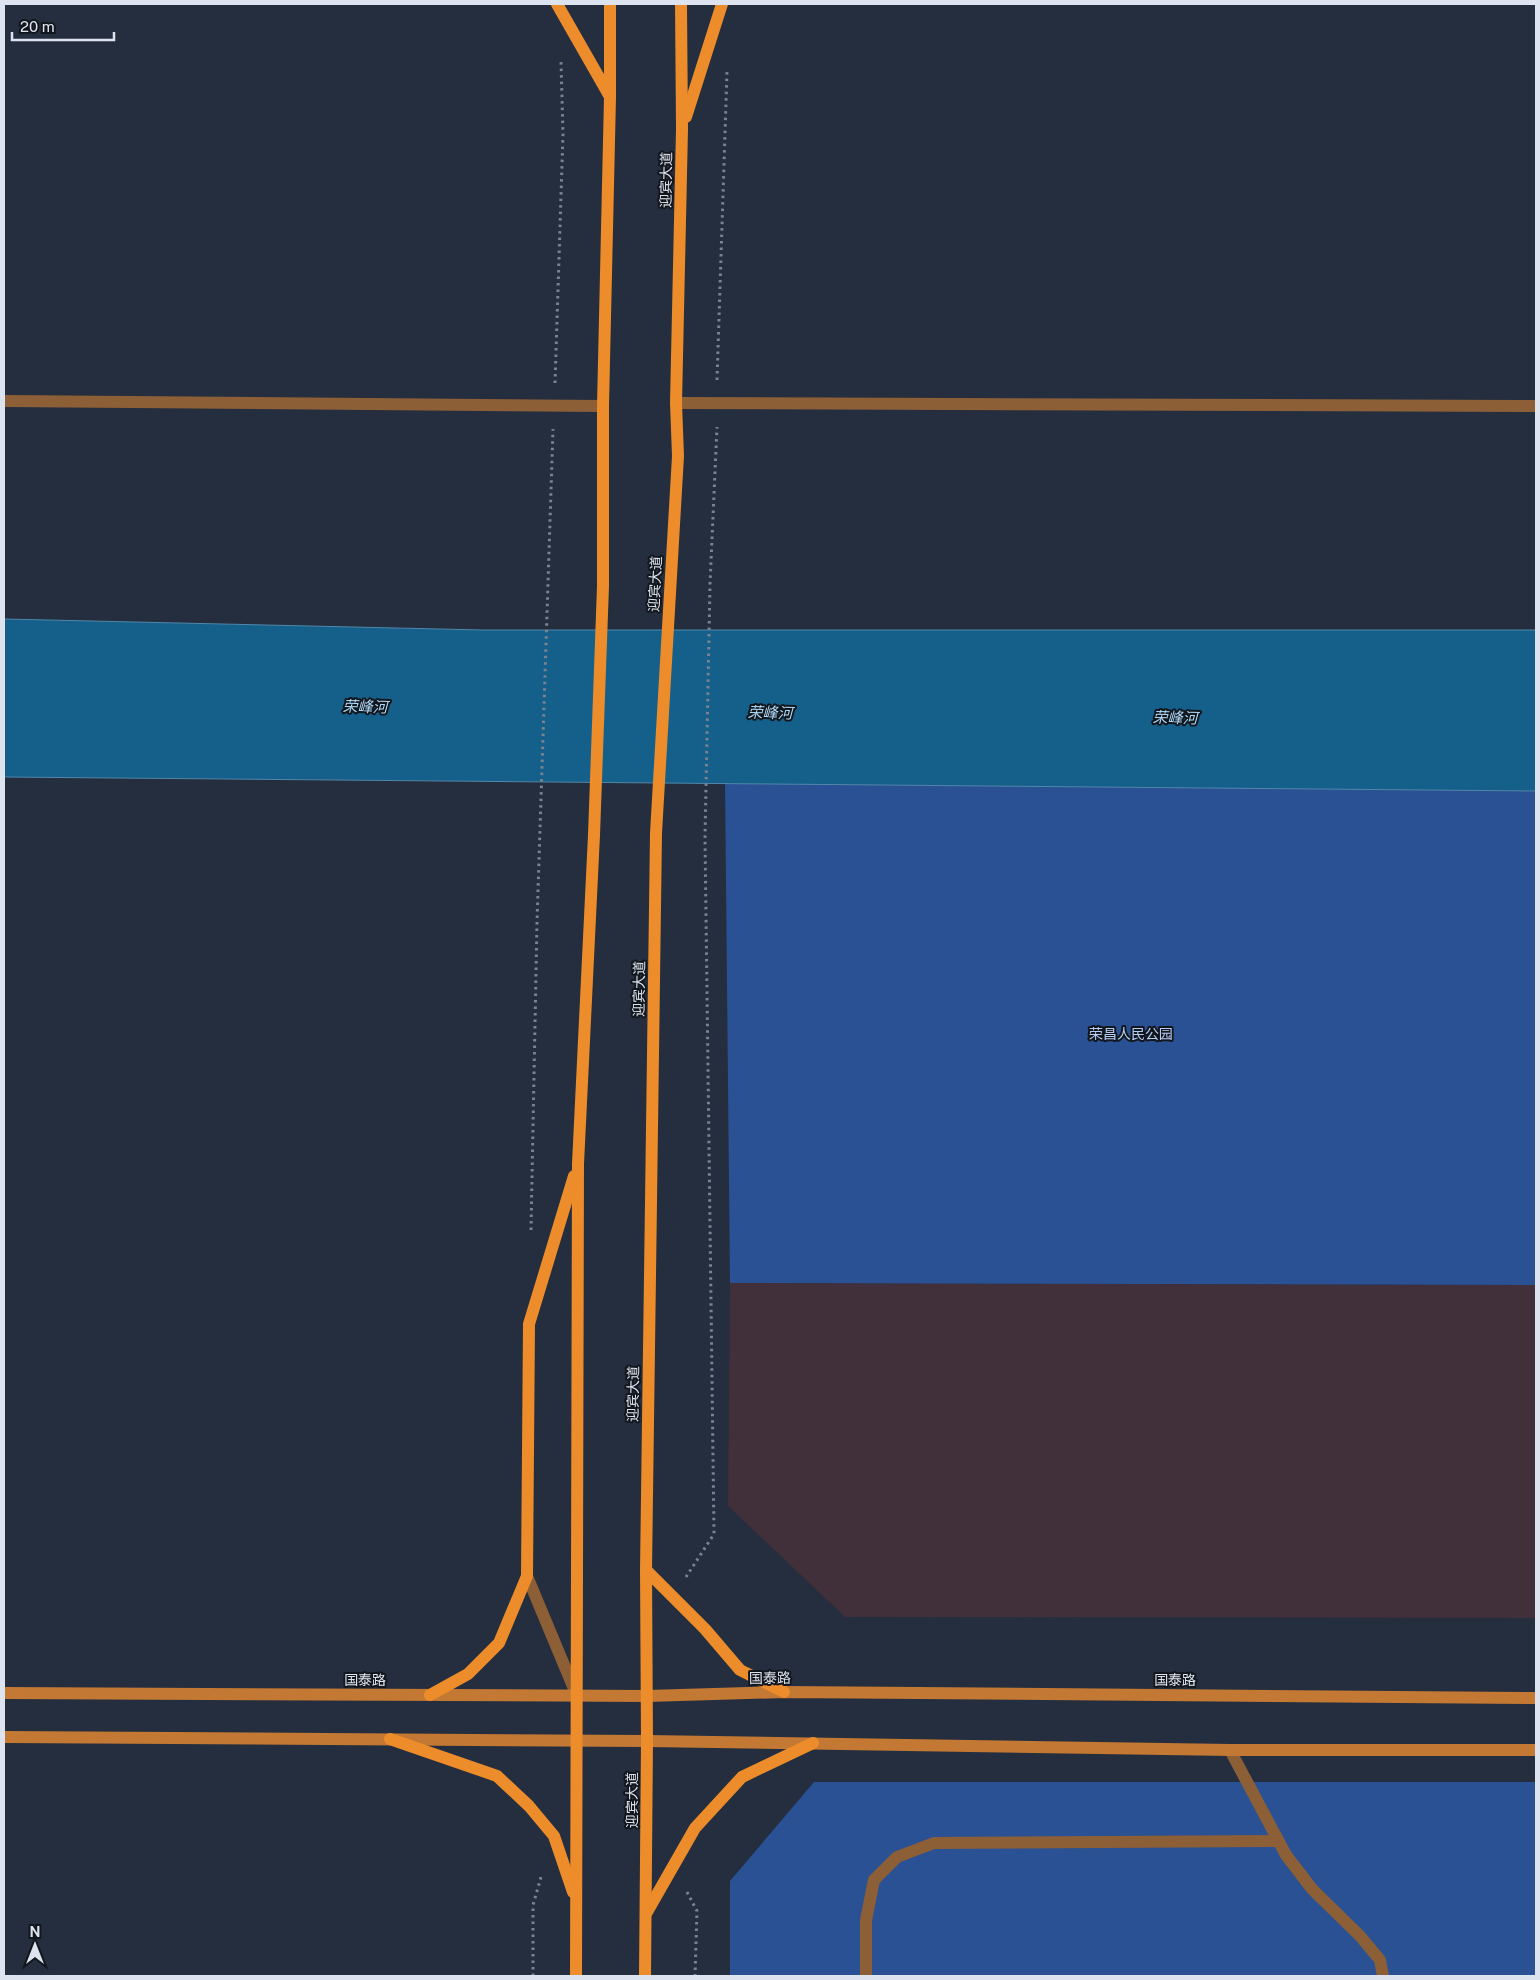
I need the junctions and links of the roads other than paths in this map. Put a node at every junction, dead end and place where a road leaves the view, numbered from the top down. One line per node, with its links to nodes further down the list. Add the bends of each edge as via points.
1 (558, 4): 5 (main road)
2 (610, 4): 5 (main road)
3 (681, 4): 6 (main road, 迎宾大道)
4 (722, 4): 6 (main road)
5 (610, 97): 9 (main road)
6 (682, 129): 8 (main road, 迎宾大道)
7 (4, 401): 9 (lane)
8 (676, 403): 10 (lane); 12 (main road, 迎宾大道, via 678,456 656,833)
9 (603, 406): 11 (main road, via 603,586)
10 (1536, 406)
11 (578, 1164): 13 (main road, via 529,1324); 17 (main road)
12 (646, 1570): 14 (main road, via 705,1629 740,1670); 18 (main road, 迎宾大道)
13 (527, 1576): 16 (main road, via 499,1643 468,1674); 17 (lane)
14 (784, 1692): 18 (main road, 国泰路); 19 (main road, 国泰路)
15 (4, 1693): 16 (main road, 国泰路)
16 (430, 1695): 17 (main road, 国泰路)
17 (577, 1696): 18 (main road, 国泰路); 22 (main road)
18 (648, 1696): 23 (main road, 迎宾大道)
19 (1536, 1698)
20 (4, 1737): 21 (main road)
21 (390, 1739): 22 (main road); 28 (main road, via 497,1776 529,1806 554,1836)
22 (577, 1740): 23 (main road); 28 (main road)
23 (648, 1740): 24 (main road); 29 (main road, 迎宾大道)
24 (813, 1743): 25 (main road); 29 (main road, via 742,1778 695,1828)
25 (1230, 1750): 26 (main road); 27 (lane)
26 (1536, 1750)
27 (1278, 1841): 32 (lane, via 934,1843 897,1858 874,1880 866,1920); 33 (lane, via 1312,1889 1380,1960)
28 (576, 1901): 30 (main road)
29 (646, 1914): 31 (main road, 迎宾大道)
30 (576, 1976)
31 (645, 1976)
32 (866, 1976)
33 (1384, 1976)

